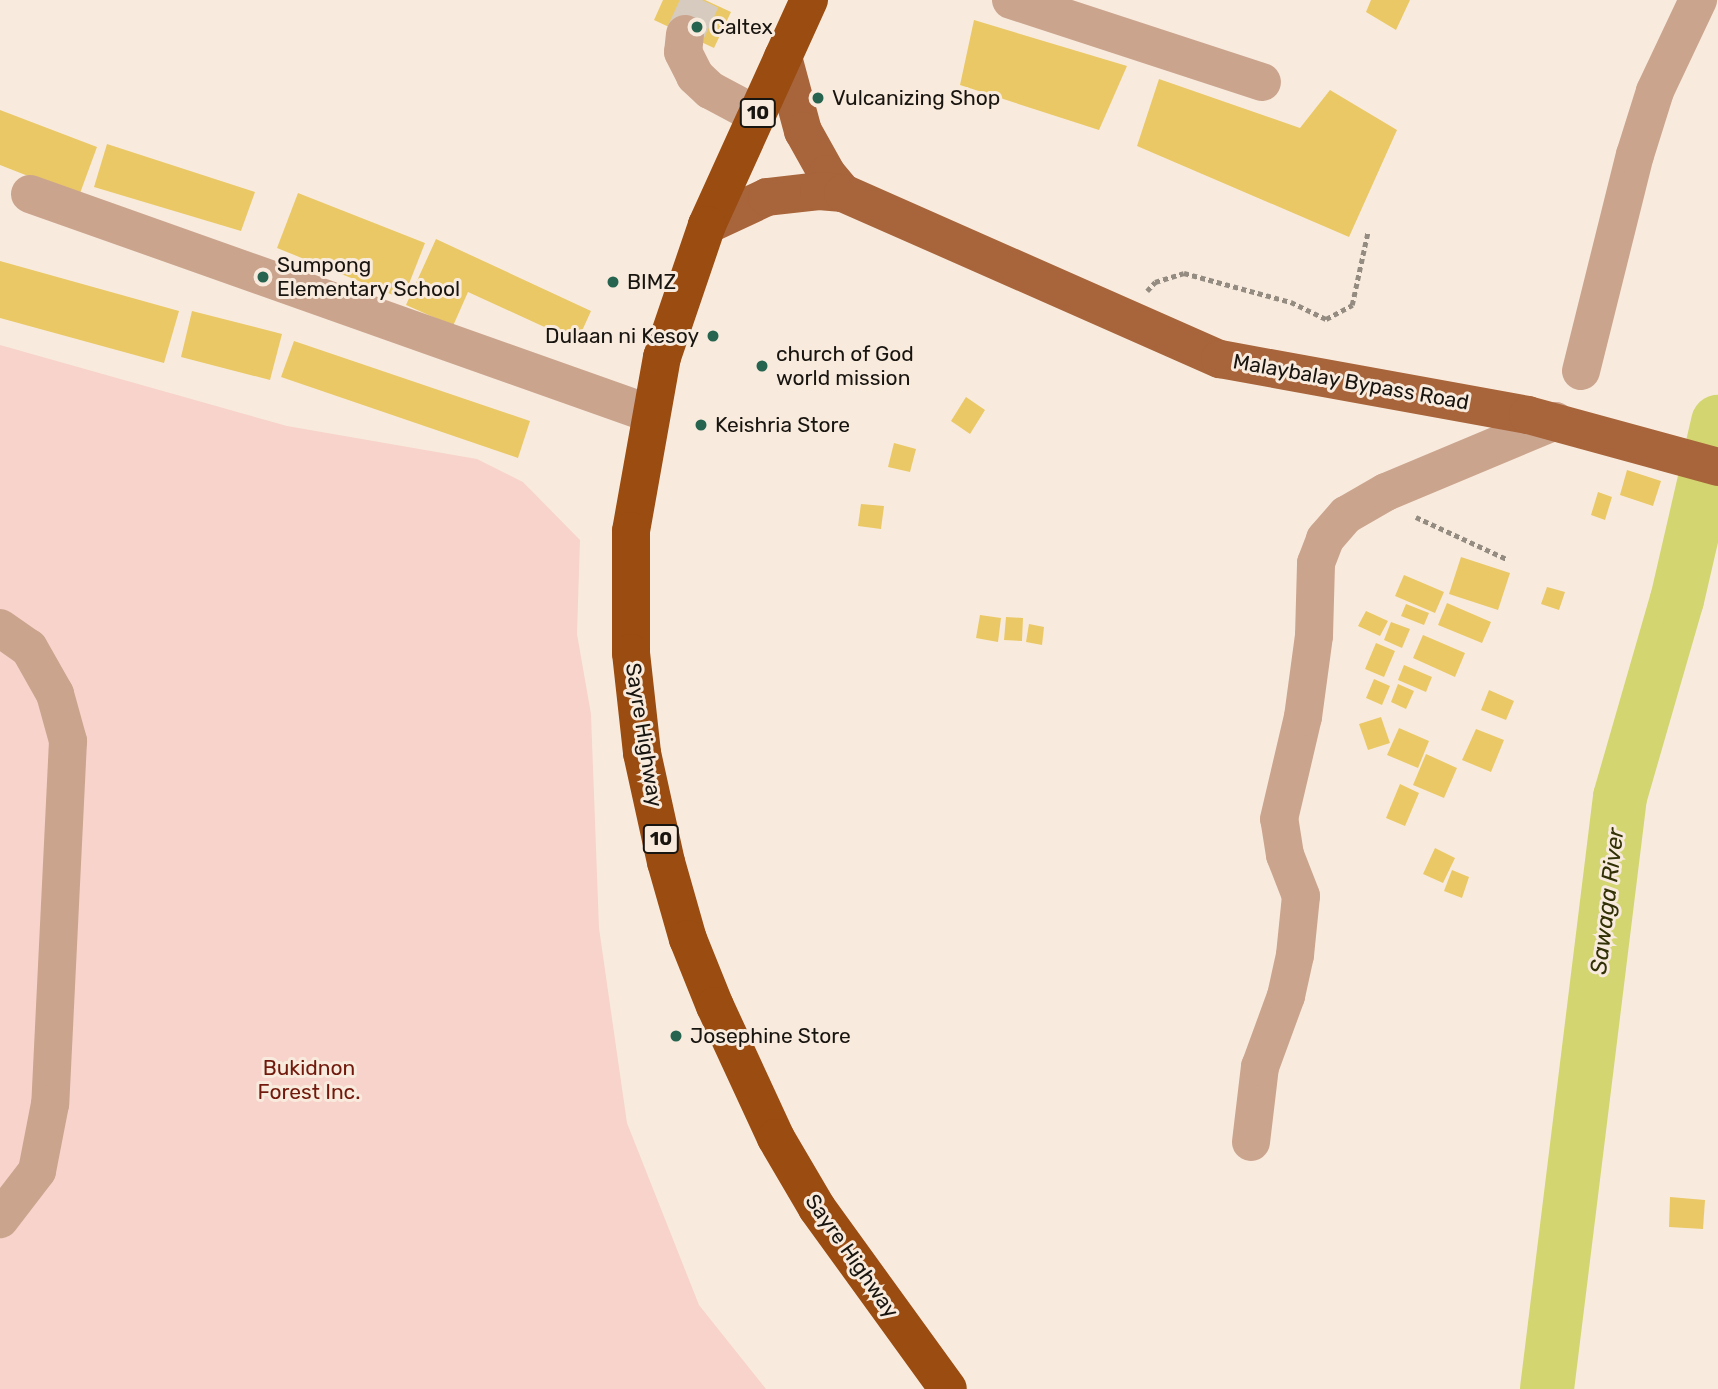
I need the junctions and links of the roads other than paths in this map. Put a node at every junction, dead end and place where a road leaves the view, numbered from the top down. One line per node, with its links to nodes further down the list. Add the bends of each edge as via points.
1 (1011, 0): 6 (street)
2 (1698, 0): 11 (street, via 1655,91 1634,155)
3 (803, 2): 5 (highway, 10)
4 (685, 34): 7 (street, via 683,52 702,83)
5 (783, 57): 7 (highway, 10); 8 (main road, via 803,131)
6 (1262, 82)
7 (757, 115): 10 (highway, 10)
8 (843, 193): 10 (main road, Malaybalay Bypass Road, via 767,197); 13 (main road, Malaybalay Bypass Road, via 1220,359)
9 (30, 194): 12 (street)
10 (707, 225): 12 (highway, Sayre Highway / 10, via 662,357)
11 (1581, 371)
12 (650, 414): 18 (highway, Sayre Highway / 10, via 631,531 631,653 642,754 688,939 783,1149 848,1253)
13 (1556, 421): 14 (main road, Malaybalay Bypass Road); 16 (street, via 1386,492 1346,515 1325,539 1316,563 1314,636 1305,704 1279,819 1285,855 1301,896 1295,955 1286,996 1260,1067)
14 (1718, 467)
15 (0, 628): 17 (street, via 29,648 55,694 68,741 50,1104 37,1171)
16 (1251, 1142)
17 (0, 1219)
18 (948, 1389)

